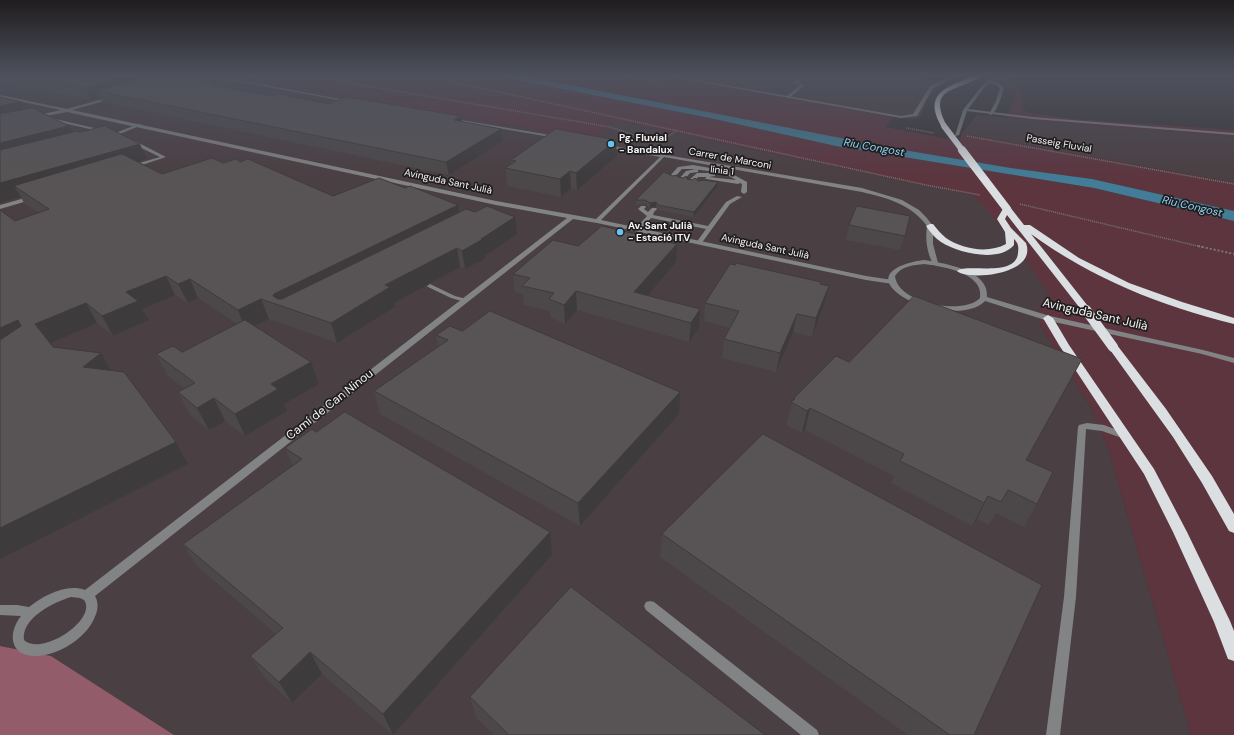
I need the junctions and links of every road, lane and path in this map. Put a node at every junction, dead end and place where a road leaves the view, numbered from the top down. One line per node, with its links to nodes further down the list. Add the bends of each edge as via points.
1 (68, 110): 16 (street, via 32,119 48,118)
2 (70, 110): 13 (street, Avinguda Sant Julià)
3 (511, 110): 22 (path, via 610,127)
4 (585, 110): 15 (path)
5 (863, 110): 6 (street, via 901,117 915,115)
6 (918, 110)
7 (937, 110): 42 (highway, bridge, via 944,126)
8 (965, 110): 18 (street)
9 (967, 110): 11 (street)
10 (992, 110): 11 (street)
11 (990, 114): 17 (street)
12 (444, 118): 21 (street)
13 (140, 125): 16 (street); 44 (street, Avinguda Sant Julià, via 493,205)
14 (906, 128): 18 (path, Passeig Fluvial, via 926,133)
15 (677, 130): 22 (path, via 662,141); 35 (path)
16 (117, 134): 19 (street); 20 (street)
17 (1234, 134)
18 (957, 135): 32 (path, Passeig Fluvial)
19 (102, 138)
20 (123, 138)
21 (561, 138)
22 (652, 140): 25 (path, via 671,148)
23 (130, 141): 26 (street, via 164,157)
24 (600, 145): 25 (street, Carrer de Marconi)
25 (663, 156): 47 (street); 49 (street, Carrer de Marconi, via 877,193 912,207)
26 (126, 168)
27 (671, 178): 31 (street, via 680,168 693,167 725,172)
28 (681, 180): 31 (street, via 688,172 701,171 724,174)
29 (690, 182): 31 (street, via 696,175 704,174)
30 (700, 183): 31 (street, línia 1, via 704,178 710,178)
31 (745, 183): 33 (street)
32 (1234, 184)
33 (744, 192)
34 (37, 196): 39 (street)
35 (984, 196)
36 (739, 197): 50 (street, via 728,203)
37 (1015, 203): 54 (path)
38 (643, 206): 45 (street, via 641,208)
39 (0, 207)
40 (654, 209): 45 (street)
41 (664, 211): 46 (street)
42 (1010, 212): 52 (highway, via 1001,219); 62 (highway, via 1044,241 1067,256 1129,288); 67 (highway, bridge, via 1159,406 1218,496)
43 (674, 213): 48 (street)
44 (573, 216): 47 (street, Avinguda Sant Julià); 60 (street, Camí de Can Ninou)
45 (650, 216): 46 (street); 51 (street)
46 (659, 218): 48 (street)
47 (596, 220): 51 (street, Avinguda Sant Julià)
48 (668, 220): 50 (street)
49 (930, 226): 52 (highway, via 945,241 963,248 991,252 1010,245); 55 (street, via 930,251)
50 (710, 228): 53 (street)
51 (638, 230): 53 (street, Avinguda Sant Julià)
52 (1009, 230): 56 (highway, via 1023,245 1023,252 1014,264 999,271)
53 (699, 243): 57 (street, Avinguda Sant Julià)
54 (1234, 254)
55 (935, 263): 56 (street); 57 (street, via 914,263 898,268 892,276)
56 (962, 271): 59 (street, via 978,281 984,293)
57 (893, 282): 59 (street, via 897,289 916,301 944,308 969,307 978,304)
58 (430, 286): 60 (street)
59 (983, 298): 61 (street, Avinguda Sant Julià)
60 (465, 300): 68 (street, Camí de Can Ninou)
61 (1048, 318): 63 (street, Avinguda Sant Julià); 66 (highway)
62 (1234, 321)
63 (1203, 352): 64 (street); 65 (street)
64 (1234, 356)
65 (1234, 361)
66 (1125, 436): 72 (highway, via 1149,472 1180,532 1222,621); 74 (street, via 1094,426 1082,427 1070,597)
67 (1234, 527)
68 (87, 595): 71 (street, via 80,592 60,595); 71 (street, via 92,600 93,607 84,625 75,634 51,648 28,650 21,646 18,632)
69 (650, 606): 73 (street)
70 (0, 610): 71 (street)
71 (30, 613)
72 (1234, 653)
73 (812, 735)
74 (1053, 735)

